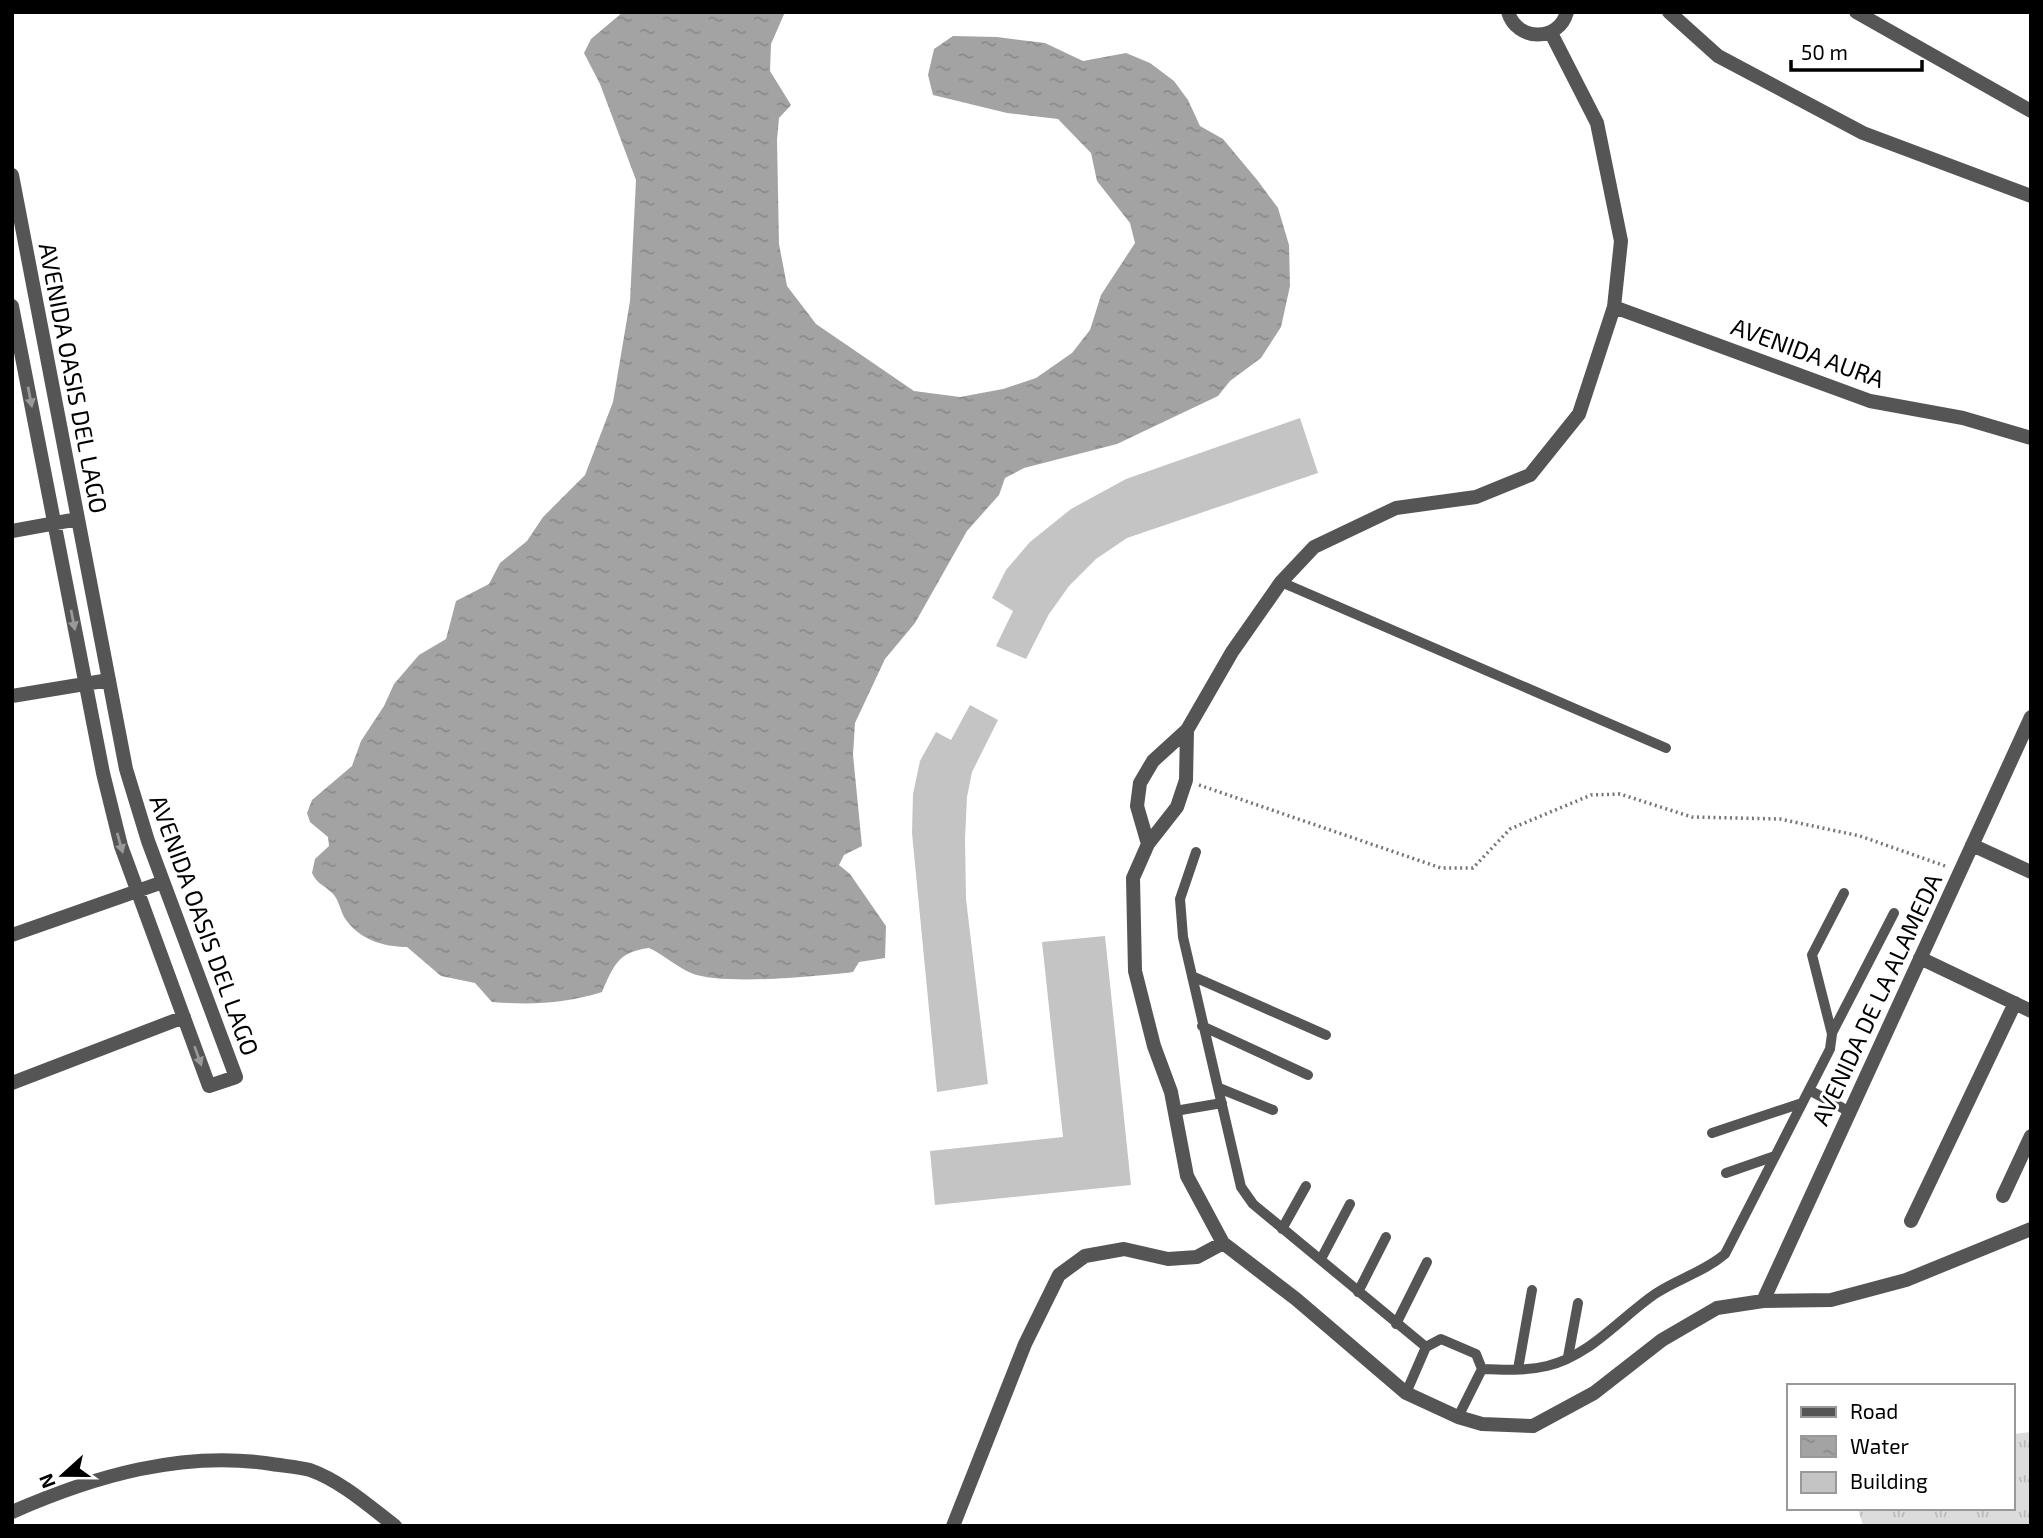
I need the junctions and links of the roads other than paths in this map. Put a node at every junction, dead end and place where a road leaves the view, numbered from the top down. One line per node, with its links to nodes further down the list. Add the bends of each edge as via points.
1 (1508, 12): 5 (street, via 1522,32)
2 (1567, 12): 5 (street)
3 (1669, 12): 8 (street, via 1718,56 1863,133)
4 (1856, 12): 6 (street)
5 (1551, 33): 11 (street, via 1597,123 1621,241)
6 (2031, 111)
7 (12, 175): 9 (street, AVENIDA OASIS DEL LAGO)
8 (2031, 196)
9 (18, 232): 12 (street, AVENIDA OASIS DEL LAGO)
10 (12, 306): 13 (street, AVENIDA OASIS DEL LAGO, one-way to 13)
11 (1614, 307): 14 (street, AVENIDA AURA, via 1870,401 1963,418); 18 (street, via 1579,414 1530,475 1476,497 1396,509 1353,526 1314,547)
12 (61, 428): 13 (street); 15 (street, AVENIDA OASIS DEL LAGO)
13 (37, 433): 16 (street, AVENIDA OASIS DEL LAGO)
14 (2031, 438)
15 (78, 519): 16 (street); 19 (street, AVENIDA OASIS DEL LAGO)
16 (54, 523): 17 (street); 20 (street, AVENIDA OASIS DEL LAGO, one-way to 20)
17 (12, 531)
18 (1281, 582): 23 (street, via 1232,652); 24 (lane)
19 (109, 680): 20 (street); 29 (street, AVENIDA OASIS DEL LAGO, via 126,769)
20 (85, 684): 21 (street); 30 (street, AVENIDA OASIS DEL LAGO, one-way to 30, via 121,846)
21 (12, 696)
22 (2031, 717): 26 (street, AVENIDA DE LA ALAMEDA)
23 (1187, 730): 25 (street, via 1186,780 1177,807); 25 (street, via 1153,761 1140,783 1137,806)
24 (1666, 748)
25 (1148, 844): 49 (street, via 1133,878 1135,971)
26 (1972, 845): 28 (street); 34 (street, AVENIDA DE LA ALAMEDA)
27 (1196, 852): 35 (lane, via 1180,899)
28 (2031, 872)
29 (163, 882): 30 (street); 38 (street, AVENIDA OASIS DEL LAGO, one-way to 29, via 209,1086 236,1077)
30 (138, 891): 33 (street); 38 (street, AVENIDA OASIS DEL LAGO)
31 (1844, 893): 40 (lane, via 1812,955)
32 (1894, 912): 40 (lane)
33 (12, 935)
34 (1920, 958): 36 (street); 50 (street, AVENIDA DE LA ALAMEDA)
35 (1192, 976): 39 (lane); 41 (lane)
36 (2015, 1003): 37 (street); 58 (street)
37 (2031, 1011)
38 (184, 1017): 43 (street)
39 (1202, 1026): 42 (lane); 44 (lane)
40 (1832, 1034): 45 (lane, via 1830,1049)
41 (1326, 1035)
42 (1308, 1075)
43 (12, 1083)
44 (1219, 1088): 46 (lane); 48 (lane)
45 (1809, 1090): 47 (lane); 50 (lane)
46 (1222, 1103): 49 (lane); 59 (lane, via 1241,1187 1253,1205)
47 (1802, 1103): 51 (lane); 53 (lane)
48 (1273, 1110)
49 (1175, 1111): 62 (street, via 1187,1176)
50 (1850, 1112): 67 (street, AVENIDA DE LA ALAMEDA)
51 (1712, 1133)
52 (2031, 1136): 56 (street)
53 (1775, 1156): 54 (lane); 71 (lane, via 1725,1254 1711,1266 1656,1293 1584,1350)
54 (1726, 1173)
55 (1306, 1186): 59 (lane)
56 (2003, 1196)
57 (1350, 1204): 63 (lane)
58 (1912, 1220)
59 (1282, 1229): 63 (lane)
60 (2031, 1229): 67 (street, via 1906,1280 1831,1300)
61 (1387, 1237): 66 (lane)
62 (1223, 1243): 74 (street, via 1296,1298); 78 (street, via 1197,1257 1168,1259 1124,1249 1085,1256 1059,1275 1025,1344)
63 (1321, 1259): 66 (lane)
64 (1427, 1262): 69 (lane)
65 (1532, 1290): 73 (lane)
66 (1358, 1292): 69 (lane)
67 (1763, 1301): 75 (street, via 1717,1308 1662,1340 1594,1393 1533,1426)
68 (1578, 1303): 71 (lane)
69 (1396, 1324): 70 (lane)
70 (1426, 1348): 72 (lane, via 1441,1339 1458,1344 1476,1354); 74 (lane)
71 (1568, 1357): 73 (lane, via 1548,1366)
72 (1482, 1369): 73 (lane); 75 (lane)
73 (1518, 1369)
74 (1406, 1393): 75 (street)
75 (1458, 1418)
76 (12, 1512): 77 (street, via 112,1475 192,1460 253,1461 309,1470 349,1491)
77 (395, 1526)
78 (953, 1526)

